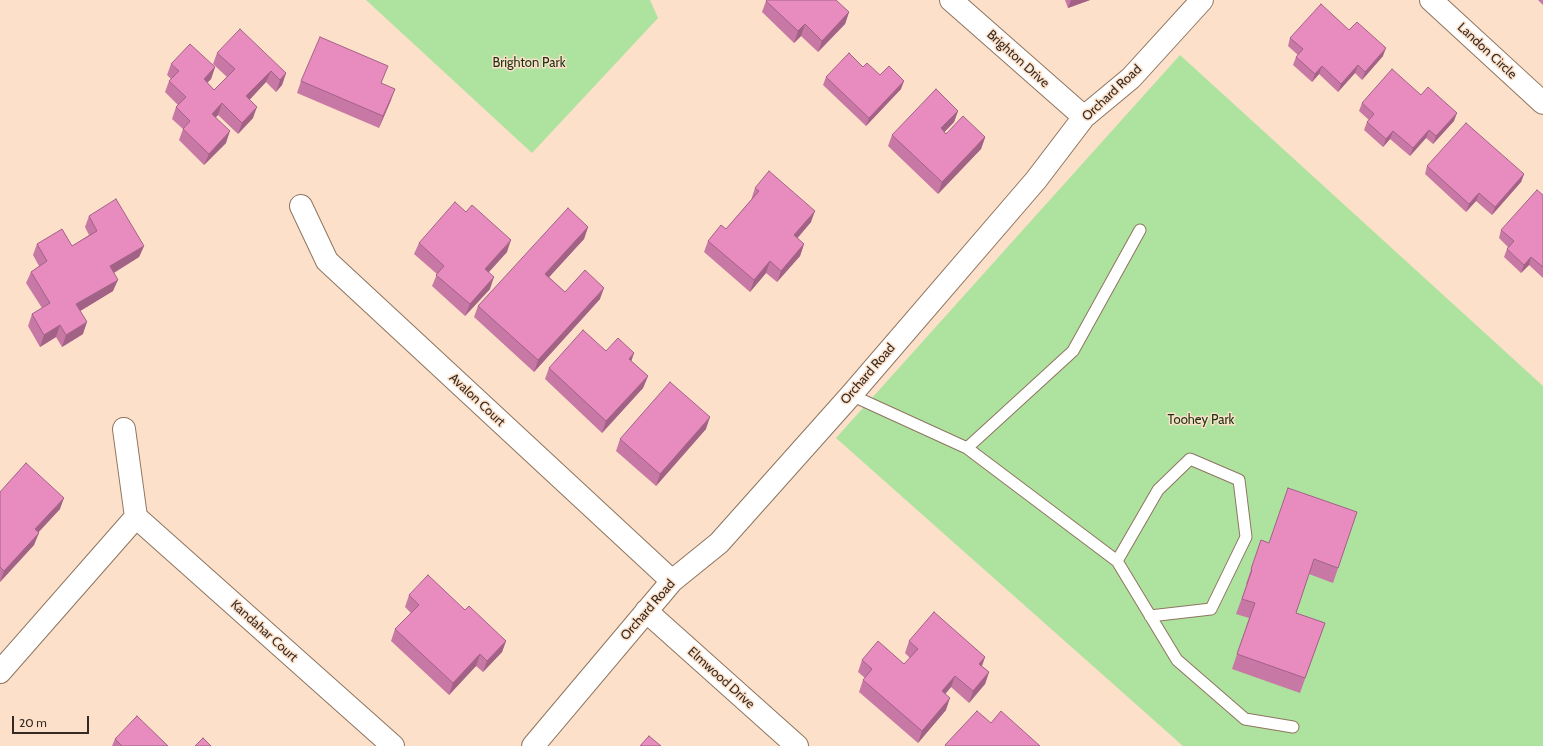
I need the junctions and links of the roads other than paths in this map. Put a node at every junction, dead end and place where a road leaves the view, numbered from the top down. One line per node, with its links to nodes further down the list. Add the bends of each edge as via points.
1 (951, 0): 5 (street, Brighton Drive)
2 (1202, 0): 5 (street, Orchard Road, via 1131,78)
3 (1431, 0): 4 (street, Landon Circle)
4 (1543, 103)
5 (1084, 118): 8 (street, Orchard Road, via 1036,180)
6 (301, 206): 13 (street, Avalon Court, via 327,261)
7 (1140, 230): 10 (lane, via 1073,351)
8 (850, 395): 10 (lane); 13 (street, Orchard Road, via 719,543)
9 (124, 429): 11 (street)
10 (967, 448): 12 (lane)
11 (136, 516): 16 (street); 18 (street, Kandahar Court)
12 (1117, 561): 15 (lane); 15 (lane, via 1158,490 1190,459 1239,480 1246,537 1211,609)
13 (672, 581): 14 (street, Orchard Road)
14 (646, 611): 19 (street, Orchard Road); 20 (street, Elmwood Drive)
15 (1150, 616): 17 (lane, via 1177,660 1245,719)
16 (0, 672)
17 (1293, 727)
18 (392, 746)
19 (533, 746)
20 (797, 746)

